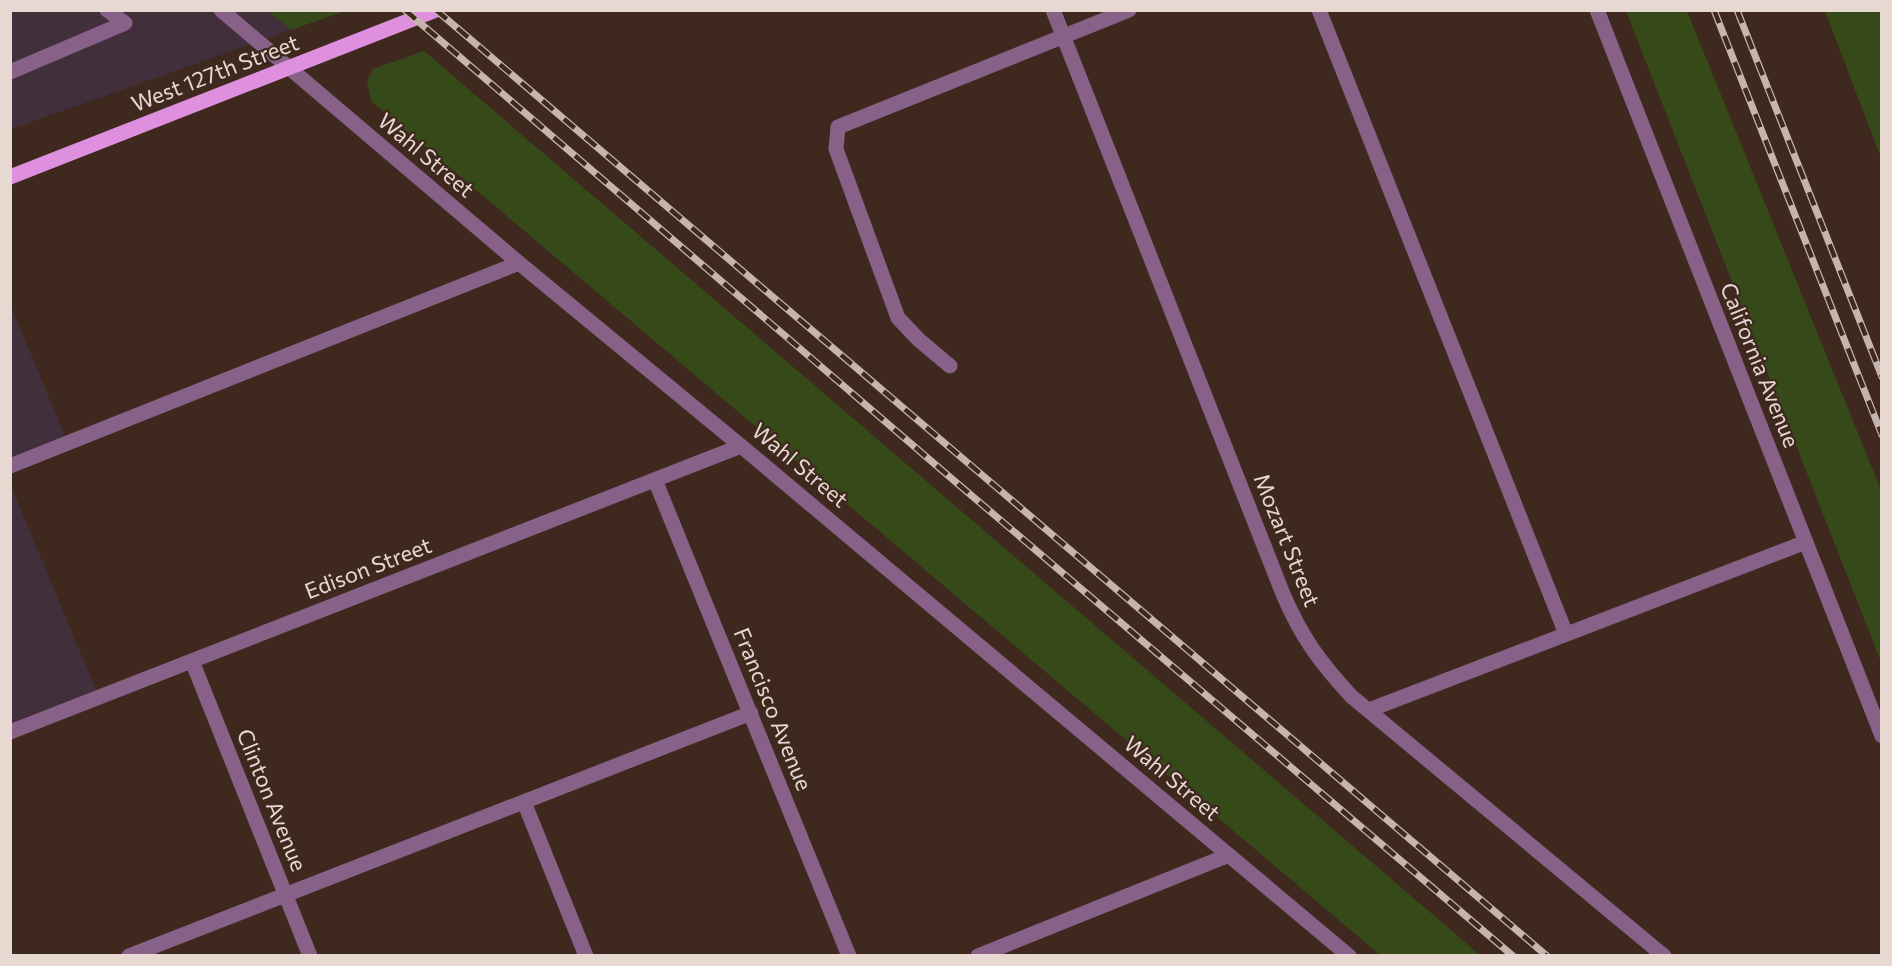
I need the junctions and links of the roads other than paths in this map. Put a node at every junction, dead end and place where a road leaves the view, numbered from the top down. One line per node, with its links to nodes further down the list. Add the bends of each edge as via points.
1 (107, 10): 10 (street, via 125,23)
2 (221, 10): 9 (street, Wahl Street)
3 (436, 10): 9 (main road, West 127th Street)
4 (1053, 10): 8 (street, Mozart Street)
5 (1129, 10): 8 (street)
6 (1320, 10): 18 (street)
7 (1596, 10): 17 (street, California Avenue)
8 (1063, 37): 13 (street, via 838,127 836,149 898,318); 20 (street, Mozart Street, via 1295,622 1330,673)
9 (289, 68): 11 (main road, West 127th Street); 12 (street, Wahl Street)
10 (10, 72)
11 (10, 177)
12 (519, 263): 14 (street, Wahl Street); 15 (street)
13 (950, 366)
14 (741, 446): 16 (street, Edison Street); 25 (street, Wahl Street)
15 (10, 466)
16 (655, 480): 19 (street, Edison Street); 21 (street, Francisco Avenue)
17 (1806, 542): 18 (street); 23 (street, California Avenue)
18 (1566, 634): 20 (street)
19 (192, 661): 22 (street, Edison Street); 26 (street, Clinton Avenue)
20 (1369, 710): 33 (street, Mozart Street)
21 (751, 713): 24 (street); 30 (street, Francisco Avenue)
22 (10, 732)
23 (1881, 736)
24 (524, 802): 26 (street); 29 (street)
25 (1230, 855): 31 (street); 32 (street, Wahl Street)
26 (286, 894): 27 (street); 28 (street, Clinton Avenue)
27 (129, 956)
28 (310, 956)
29 (586, 956)
30 (849, 956)
31 (978, 956)
32 (1349, 956)
33 (1664, 956)

